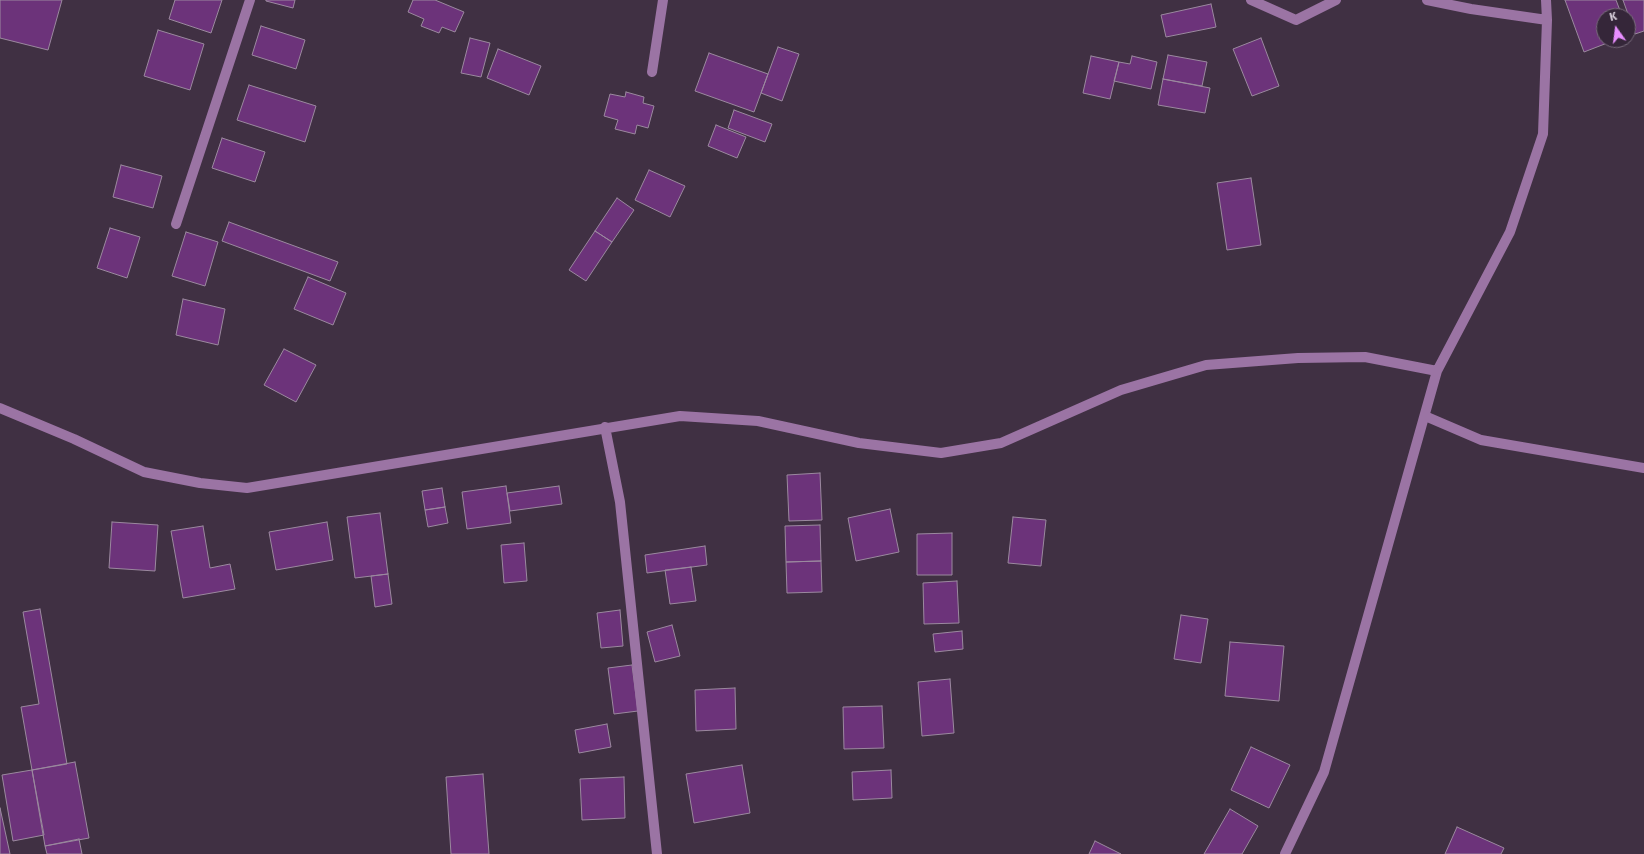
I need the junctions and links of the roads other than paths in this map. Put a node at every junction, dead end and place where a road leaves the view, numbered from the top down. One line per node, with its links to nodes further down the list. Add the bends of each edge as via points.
1 (250, 0): 9 (street)
2 (663, 0): 8 (street)
3 (1251, 0): 4 (street, via 1296,20)
4 (1336, 0)
5 (1427, 0): 7 (street)
6 (1546, 0): 7 (street)
7 (1547, 20): 10 (street, via 1543,134 1510,232)
8 (652, 72)
9 (176, 224)
10 (1437, 371): 12 (street); 13 (street, via 1365,356 1206,365 1121,390 1001,444 941,453 859,443 758,421 680,416)
11 (0, 408): 13 (street, via 144,472 200,483 247,488)
12 (1425, 416): 14 (street, via 1481,440); 16 (street, via 1324,772)
13 (605, 427): 15 (street, via 620,502)
14 (1644, 468)
15 (657, 854)
16 (1286, 854)

